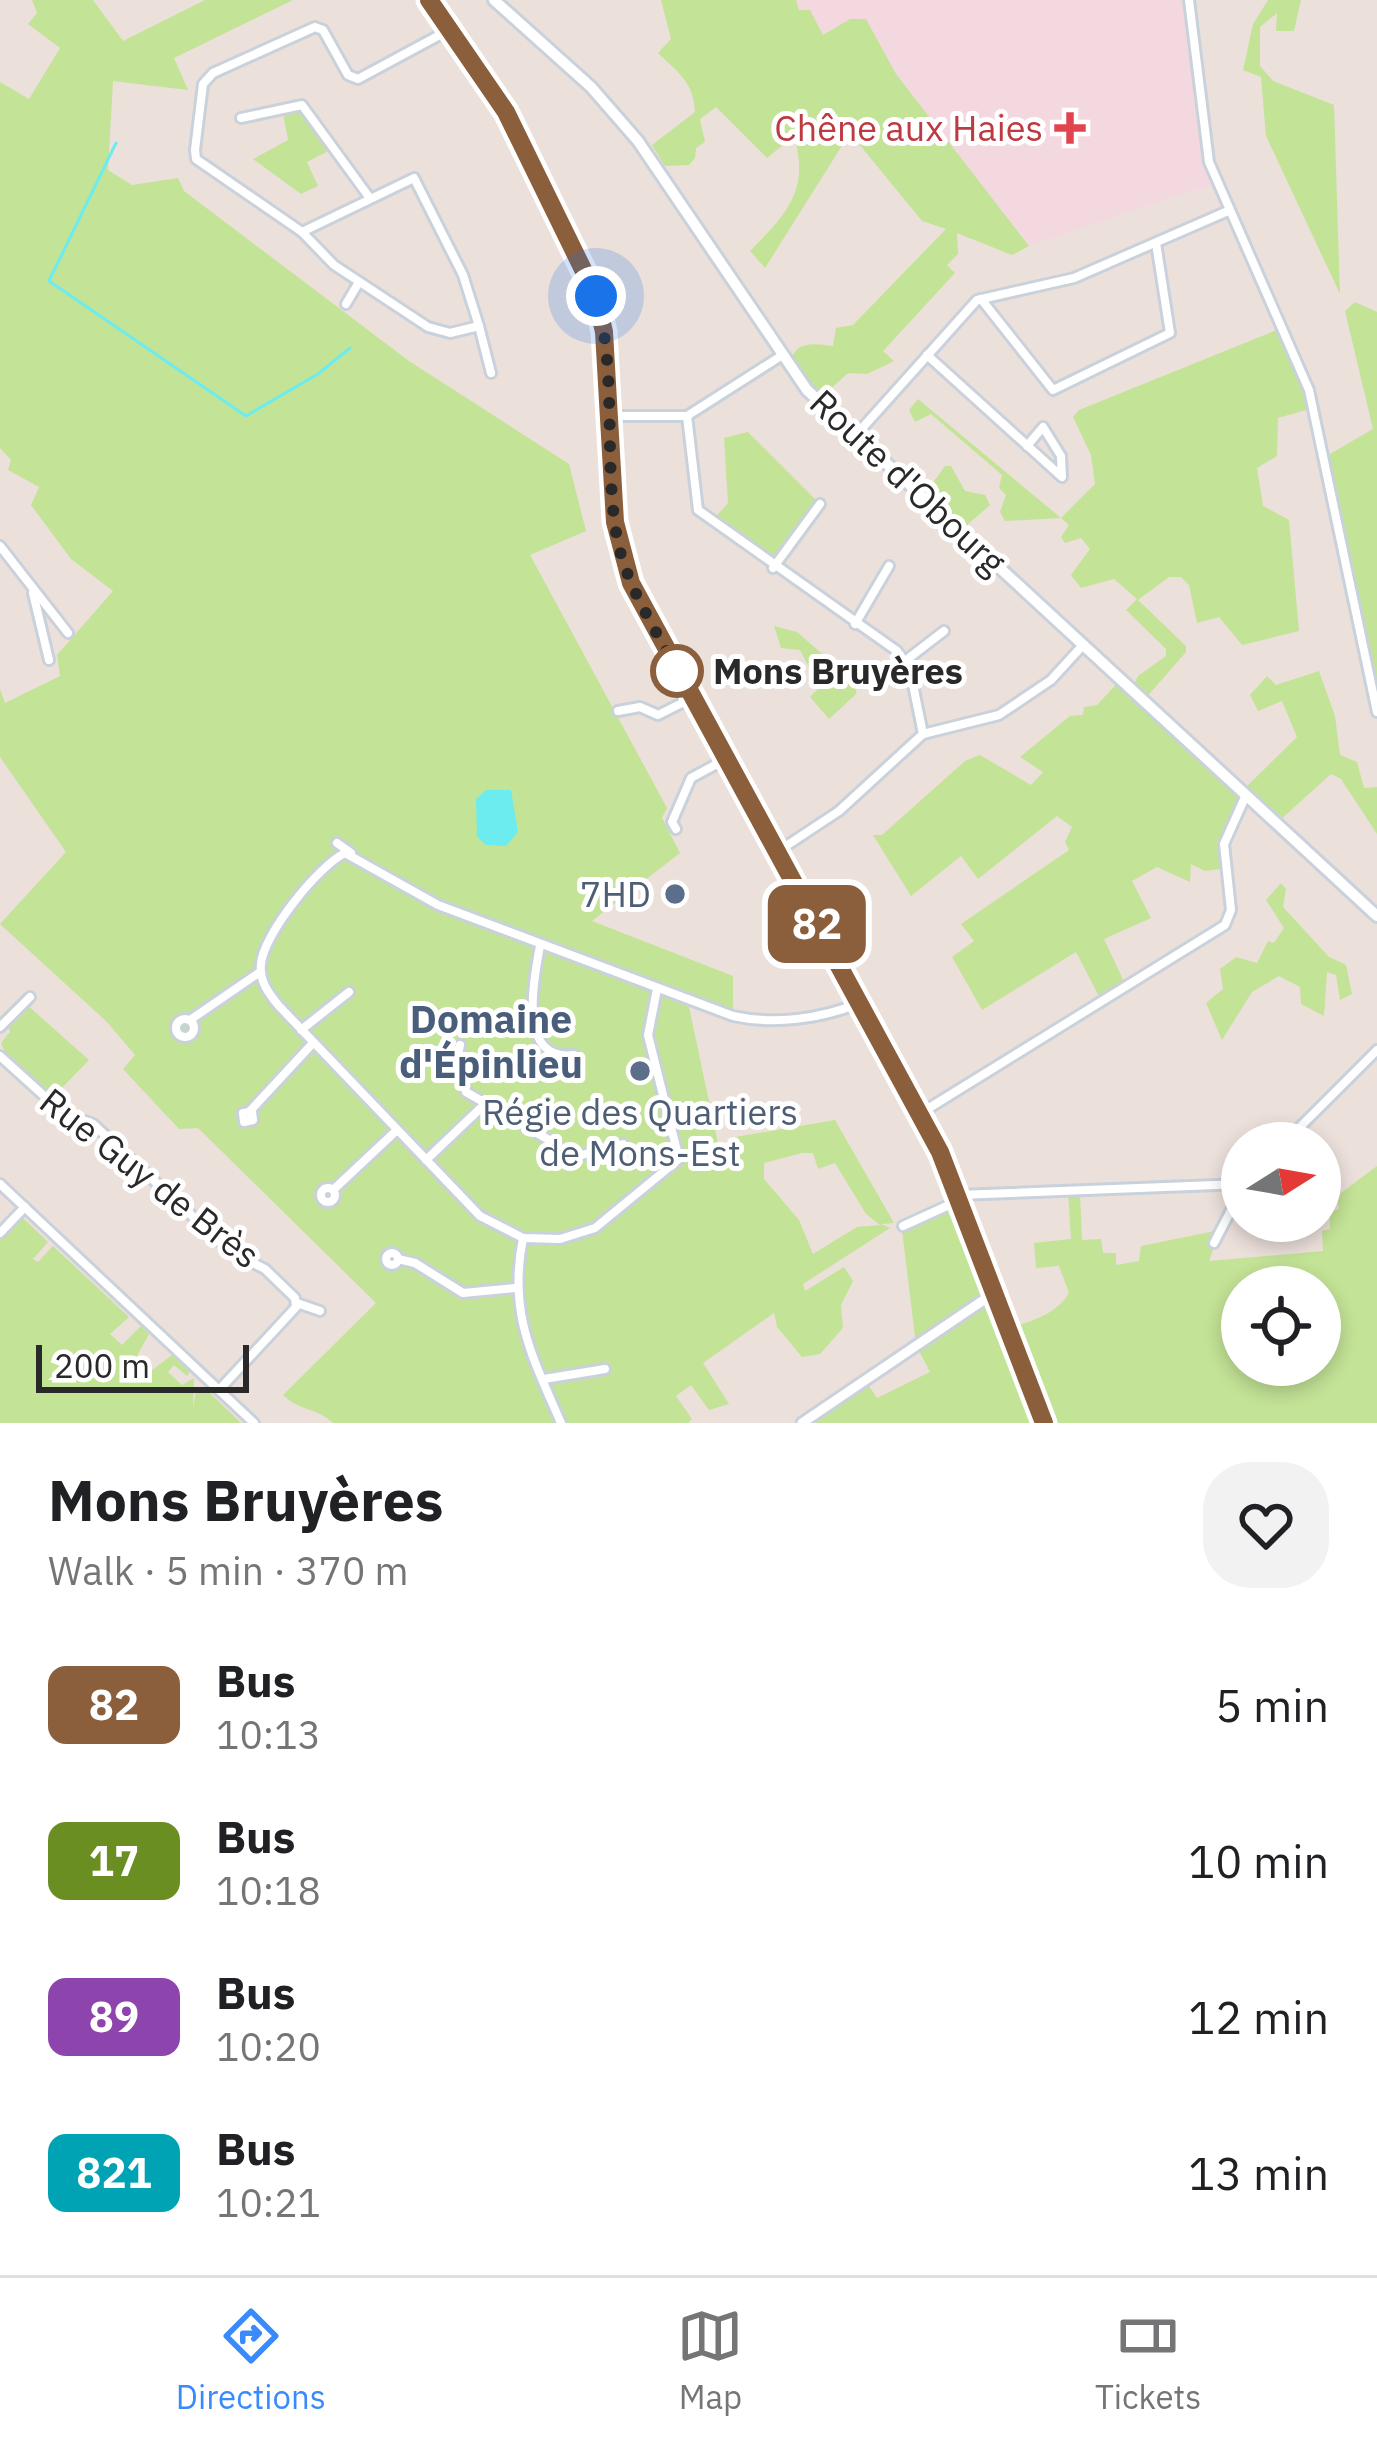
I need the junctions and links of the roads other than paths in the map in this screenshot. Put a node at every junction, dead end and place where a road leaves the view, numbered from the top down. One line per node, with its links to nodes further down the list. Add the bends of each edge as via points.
1 (429, 0): 4 (main road)
2 (494, 0): 15 (main road, Route d'Obourg, via 638,140)
3 (1189, 0): 7 (street, via 1204,136)
4 (449, 30): 8 (street, via 358,79 315,27 203,84 196,159); 17 (main road, via 506,112 590,282 604,332)
5 (241, 118): 6 (street, via 302,105)
6 (369, 197): 8 (street); 13 (street, via 415,178)
7 (1228, 211): 9 (street); 34 (street, via 1309,390)
8 (302, 232): 10 (street)
9 (1156, 243): 11 (street, via 1074,278); 11 (street, via 1170,334 1053,390)
10 (359, 282): 12 (street); 13 (street, via 436,331)
11 (981, 299): 14 (street)
12 (346, 304)
13 (479, 326): 16 (street)
14 (927, 355): 19 (street); 20 (street)
15 (781, 356): 18 (street); 19 (main road, Route d'Obourg)
16 (490, 373)
17 (609, 416): 18 (street); 32 (main road, via 624,565)
18 (687, 416): 24 (street, via 698,510)
19 (856, 435): 29 (main road, Route d'Obourg)
20 (1027, 446): 20 (street, via 1045,462 1062,477 1061,456 1043,427)
21 (820, 503): 24 (street)
22 (0, 546): 25 (street)
23 (889, 566): 26 (street)
24 (772, 568): 26 (street)
25 (31, 585): 28 (street); 30 (street)
26 (855, 624): 31 (street)
27 (944, 631): 31 (street)
28 (68, 633)
29 (1084, 645): 35 (street, via 1051,680 999,715); 37 (main road, Route d'Obourg)
30 (49, 660)
31 (905, 661): 35 (street)
32 (692, 698): 33 (street, via 658,715 640,707); 36 (main road)
33 (618, 711)
34 (1377, 712)
35 (923, 734): 40 (street, via 838,811)
36 (725, 759): 38 (street, via 691,778); 40 (main road)
37 (1247, 794): 42 (main road, Route d'Obourg); 59 (street, via 1224,844 1232,910 1225,925)
38 (676, 829)
39 (337, 843): 41 (street)
40 (777, 852): 48 (main road)
41 (352, 854): 43 (street, via 424,900); 44 (street, via 336,857 295,902 267,944)
42 (1377, 916)
43 (540, 946): 45 (street); 55 (street, via 531,996 538,1036 562,1056)
44 (260, 972): 49 (street); 51 (street)
45 (657, 989): 48 (street, via 764,1021); 73 (street, via 648,1035 679,1159 595,1228 560,1239)
46 (349, 992): 51 (street)
47 (30, 998): 50 (street)
48 (860, 1002): 59 (main road)
49 (190, 1020)
50 (0, 1027)
51 (301, 1030): 52 (street)
52 (313, 1043): 58 (street); 62 (street)
53 (460, 1046): 57 (street, via 462,1082)
54 (1377, 1050): 60 (street)
55 (574, 1055)
56 (0, 1056): 78 (street, Rue Guy de Brès, via 63,1113 93,1124)
57 (479, 1099): 61 (street); 61 (street); 63 (street, via 570,1158)
58 (250, 1111)
59 (921, 1113): 68 (main road)
60 (1305, 1122)
61 (463, 1123): 64 (street)
62 (397, 1130): 64 (street); 67 (street)
63 (623, 1144)
64 (426, 1160): 73 (street, via 480,1216)
65 (0, 1184): 69 (street)
66 (1221, 1188): 68 (street)
67 (333, 1190)
68 (959, 1198): 70 (street); 77 (main road)
69 (25, 1207): 72 (street); 82 (street)
70 (903, 1226)
71 (1221, 1230): 74 (street)
72 (0, 1233)
73 (523, 1238): 76 (street)
74 (1214, 1244)
75 (398, 1259): 76 (street, via 463,1293)
76 (515, 1288): 81 (street, via 525,1340)
77 (992, 1295): 83 (main road); 83 (main road); 86 (street)
78 (297, 1303): 79 (street, Rue Guy de Brès); 82 (street)
79 (320, 1311)
80 (605, 1369): 81 (street)
81 (544, 1379): 85 (street)
82 (219, 1390): 84 (street)
83 (1035, 1402): 87 (main road)
84 (254, 1423)
85 (561, 1423)
86 (802, 1423)
87 (1044, 1423)

